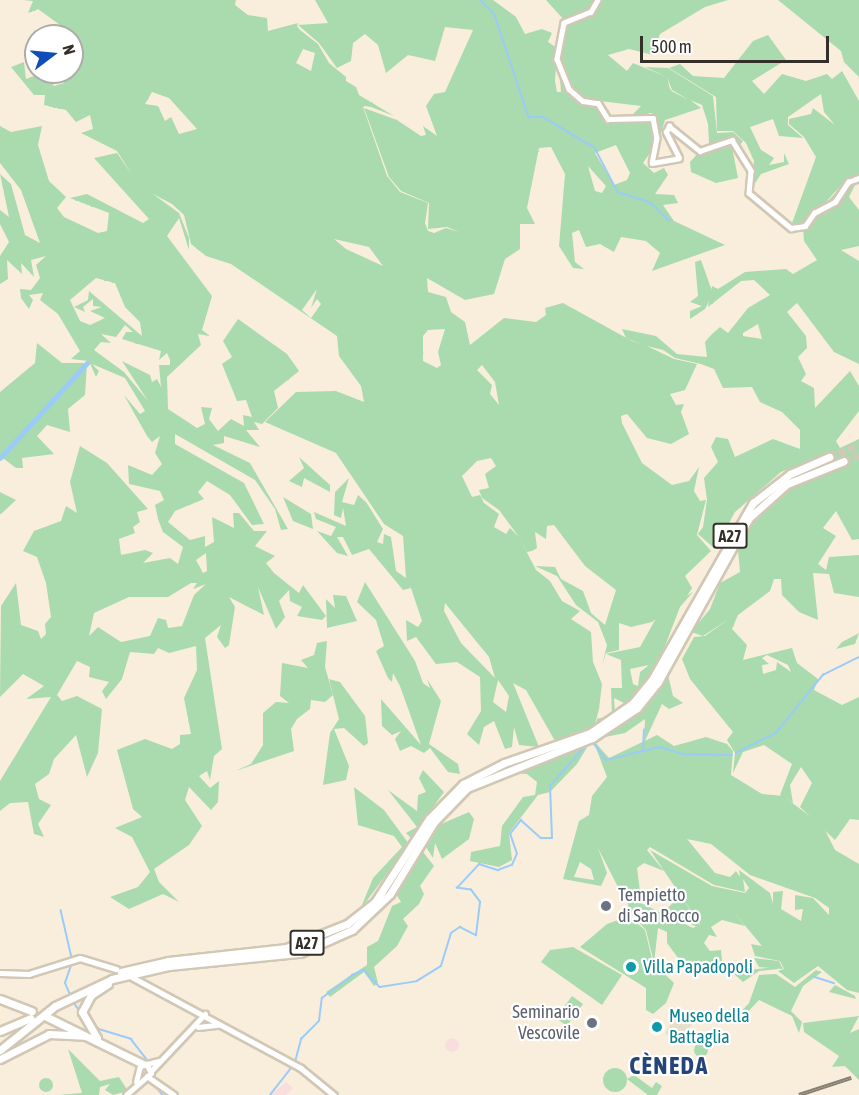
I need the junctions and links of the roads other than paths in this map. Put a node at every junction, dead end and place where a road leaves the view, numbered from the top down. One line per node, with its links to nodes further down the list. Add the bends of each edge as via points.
1 (598, 0): 2 (street, via 591,12 564,23 557,59 569,88 583,101 598,103 608,119 653,118 653,163 679,158 666,131 669,126 700,151 732,140 751,171 748,193 791,228 805,226 814,213 835,202 848,182)
2 (859, 178)
3 (829, 457): 5 (highway, A27, via 790,474 753,503 668,651 625,710 590,733)
4 (844, 461): 5 (highway, A27, via 783,487 749,518 646,698 619,723)
5 (551, 750): 6 (highway, A27, via 465,786)
6 (411, 853): 9 (highway, A27, via 380,906 326,944 288,955); 11 (highway, A27, via 375,902 324,938 286,948 125,970 80,988)
7 (116, 969): 8 (street, via 75,958 32,973)
8 (0, 974)
9 (129, 976): 13 (street); 18 (highway, A27, via 95,992 83,1008 84,1021); 20 (highway, A27, via 55,1006)
10 (0, 999): 11 (highway)
11 (31, 1015): 17 (highway, A27); 19 (highway, A27)
12 (47, 1017): 18 (highway, A27)
13 (204, 1017): 14 (street); 14 (street); 15 (street); 16 (street)
14 (206, 1024): 15 (street); 16 (street)
15 (224, 1027): 30 (street, via 296,1066)
16 (192, 1030): 22 (street)
17 (0, 1031)
18 (99, 1040): 21 (highway, A27, via 49,1034); 23 (highway, A27)
19 (0, 1044)
20 (0, 1050)
21 (0, 1059)
22 (162, 1059): 23 (street); 24 (street)
23 (142, 1067): 24 (street); 25 (street); 27 (street)
24 (152, 1070): 25 (street); 26 (street)
25 (146, 1076): 26 (street); 27 (street)
26 (160, 1082): 29 (street)
27 (135, 1085): 28 (street)
28 (126, 1095)
29 (174, 1095)
30 (334, 1095)

